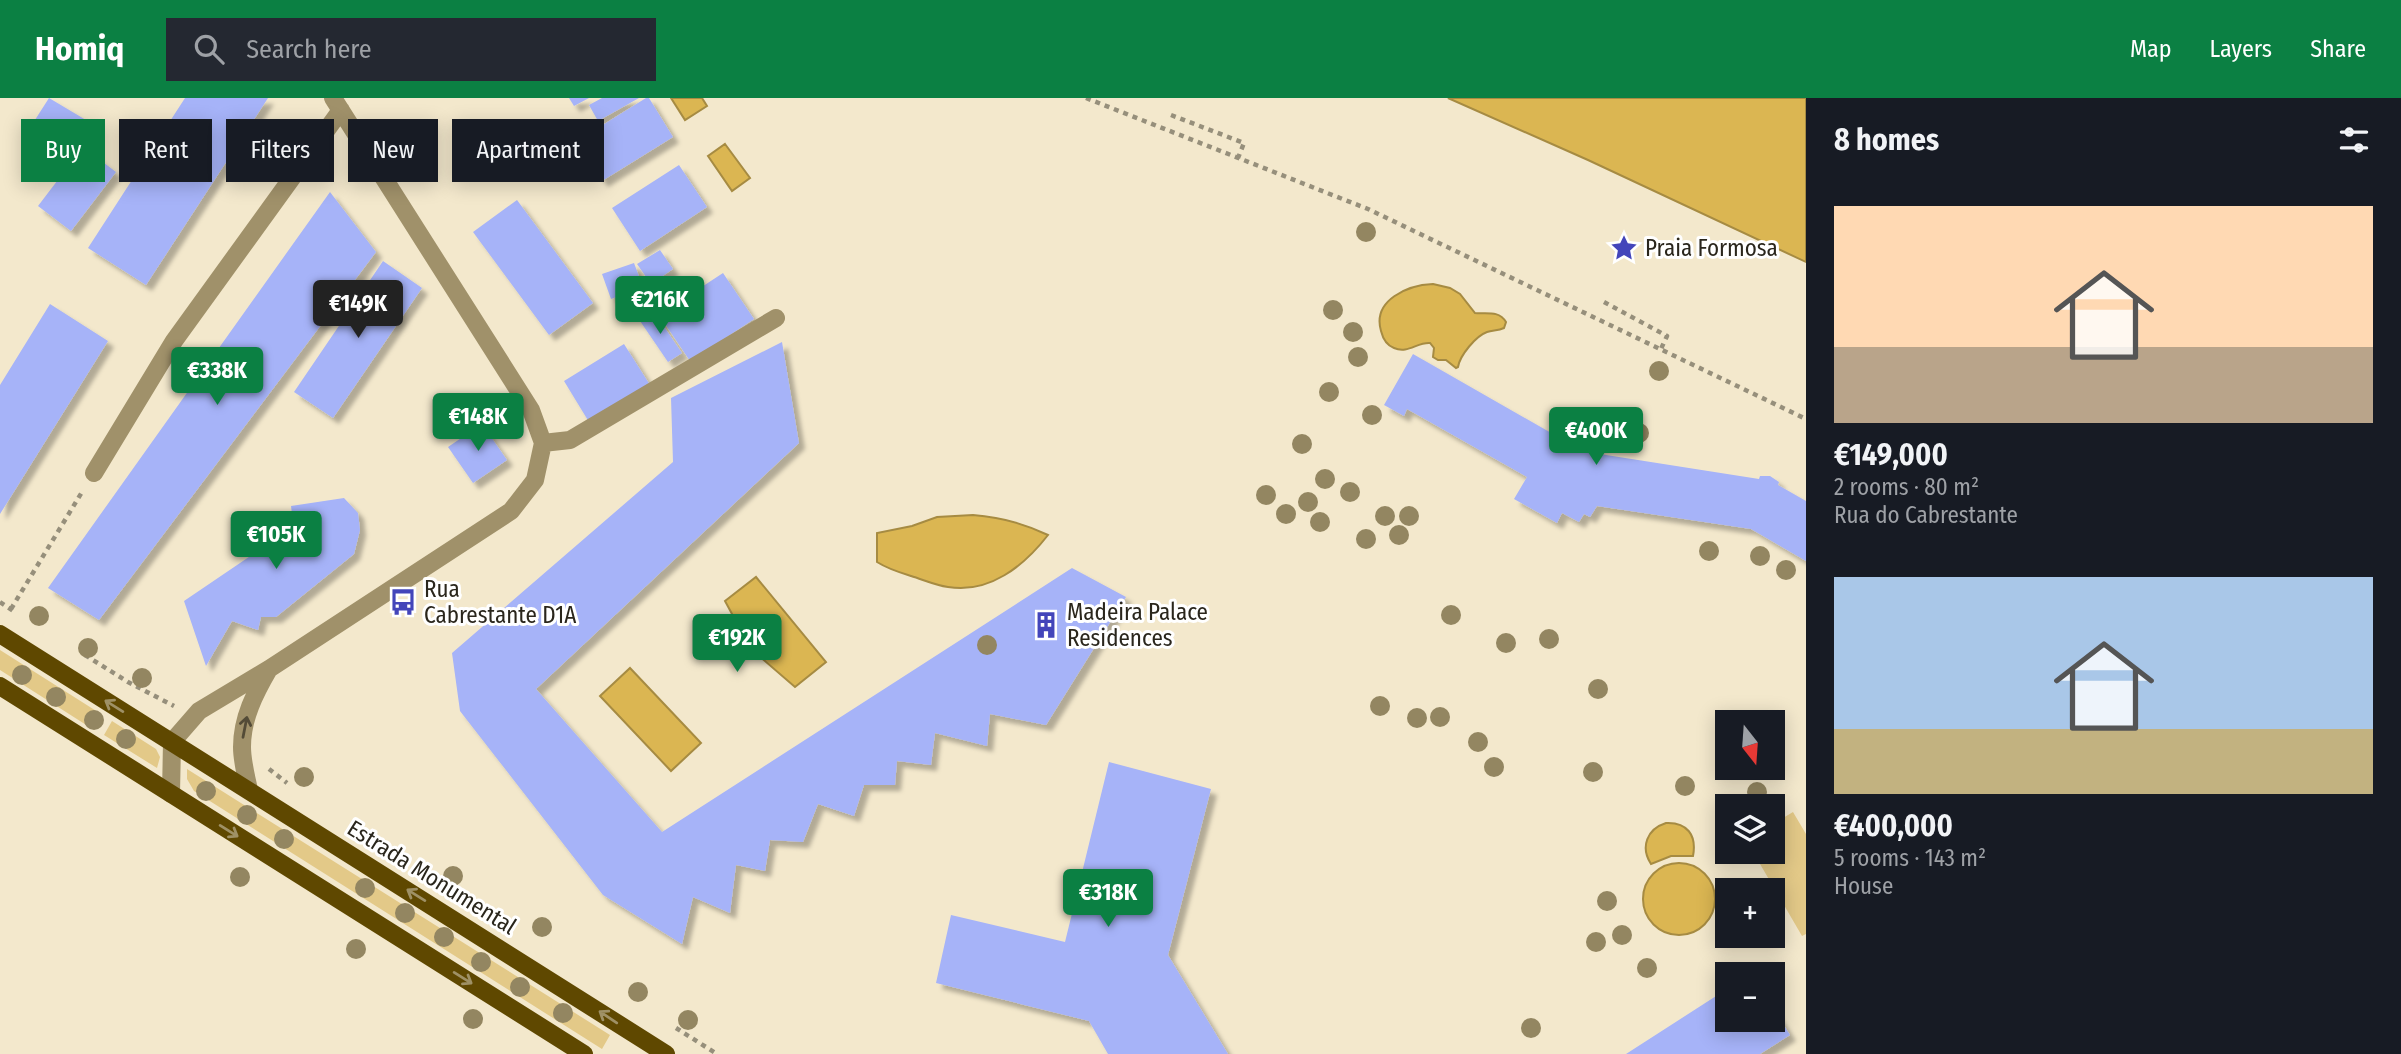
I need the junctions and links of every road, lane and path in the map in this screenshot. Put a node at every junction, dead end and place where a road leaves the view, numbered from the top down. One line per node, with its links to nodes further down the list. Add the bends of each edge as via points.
1 (1086, 98): 4 (path)
2 (337, 104): 9 (street, via 531,410); 10 (street, via 174,341)
3 (1171, 115): 4 (path, via 1244,143)
4 (1238, 158): 7 (path, via 1368,209)
5 (1604, 302): 7 (path, via 1667,336)
6 (776, 318): 9 (street, via 570,440)
7 (1660, 351): 8 (path)
8 (1806, 419)
9 (543, 443): 16 (street, via 534,480 510,511)
10 (94, 473): 12 (path)
11 (0, 602): 12 (path)
12 (11, 609): 13 (path)
13 (22, 616)
14 (0, 634): 19 (main road, Estrada Monumental, one-way to 14)
15 (81, 653): 18 (path, via 128,682)
16 (269, 669): 18 (street); 20 (street, one-way to 16, via 250,704)
17 (0, 686): 23 (main road)
18 (197, 714): 19 (street)
19 (172, 742): 21 (main road, Estrada Monumental); 23 (street)
20 (242, 748): 21 (street); 22 (path)
21 (249, 790): 26 (main road, Estrada Monumental, one-way to 21)
22 (298, 790)
23 (171, 794): 25 (main road, one-way to 25)
24 (673, 1026): 27 (path)
25 (584, 1054)
26 (666, 1054)
27 (717, 1054)

